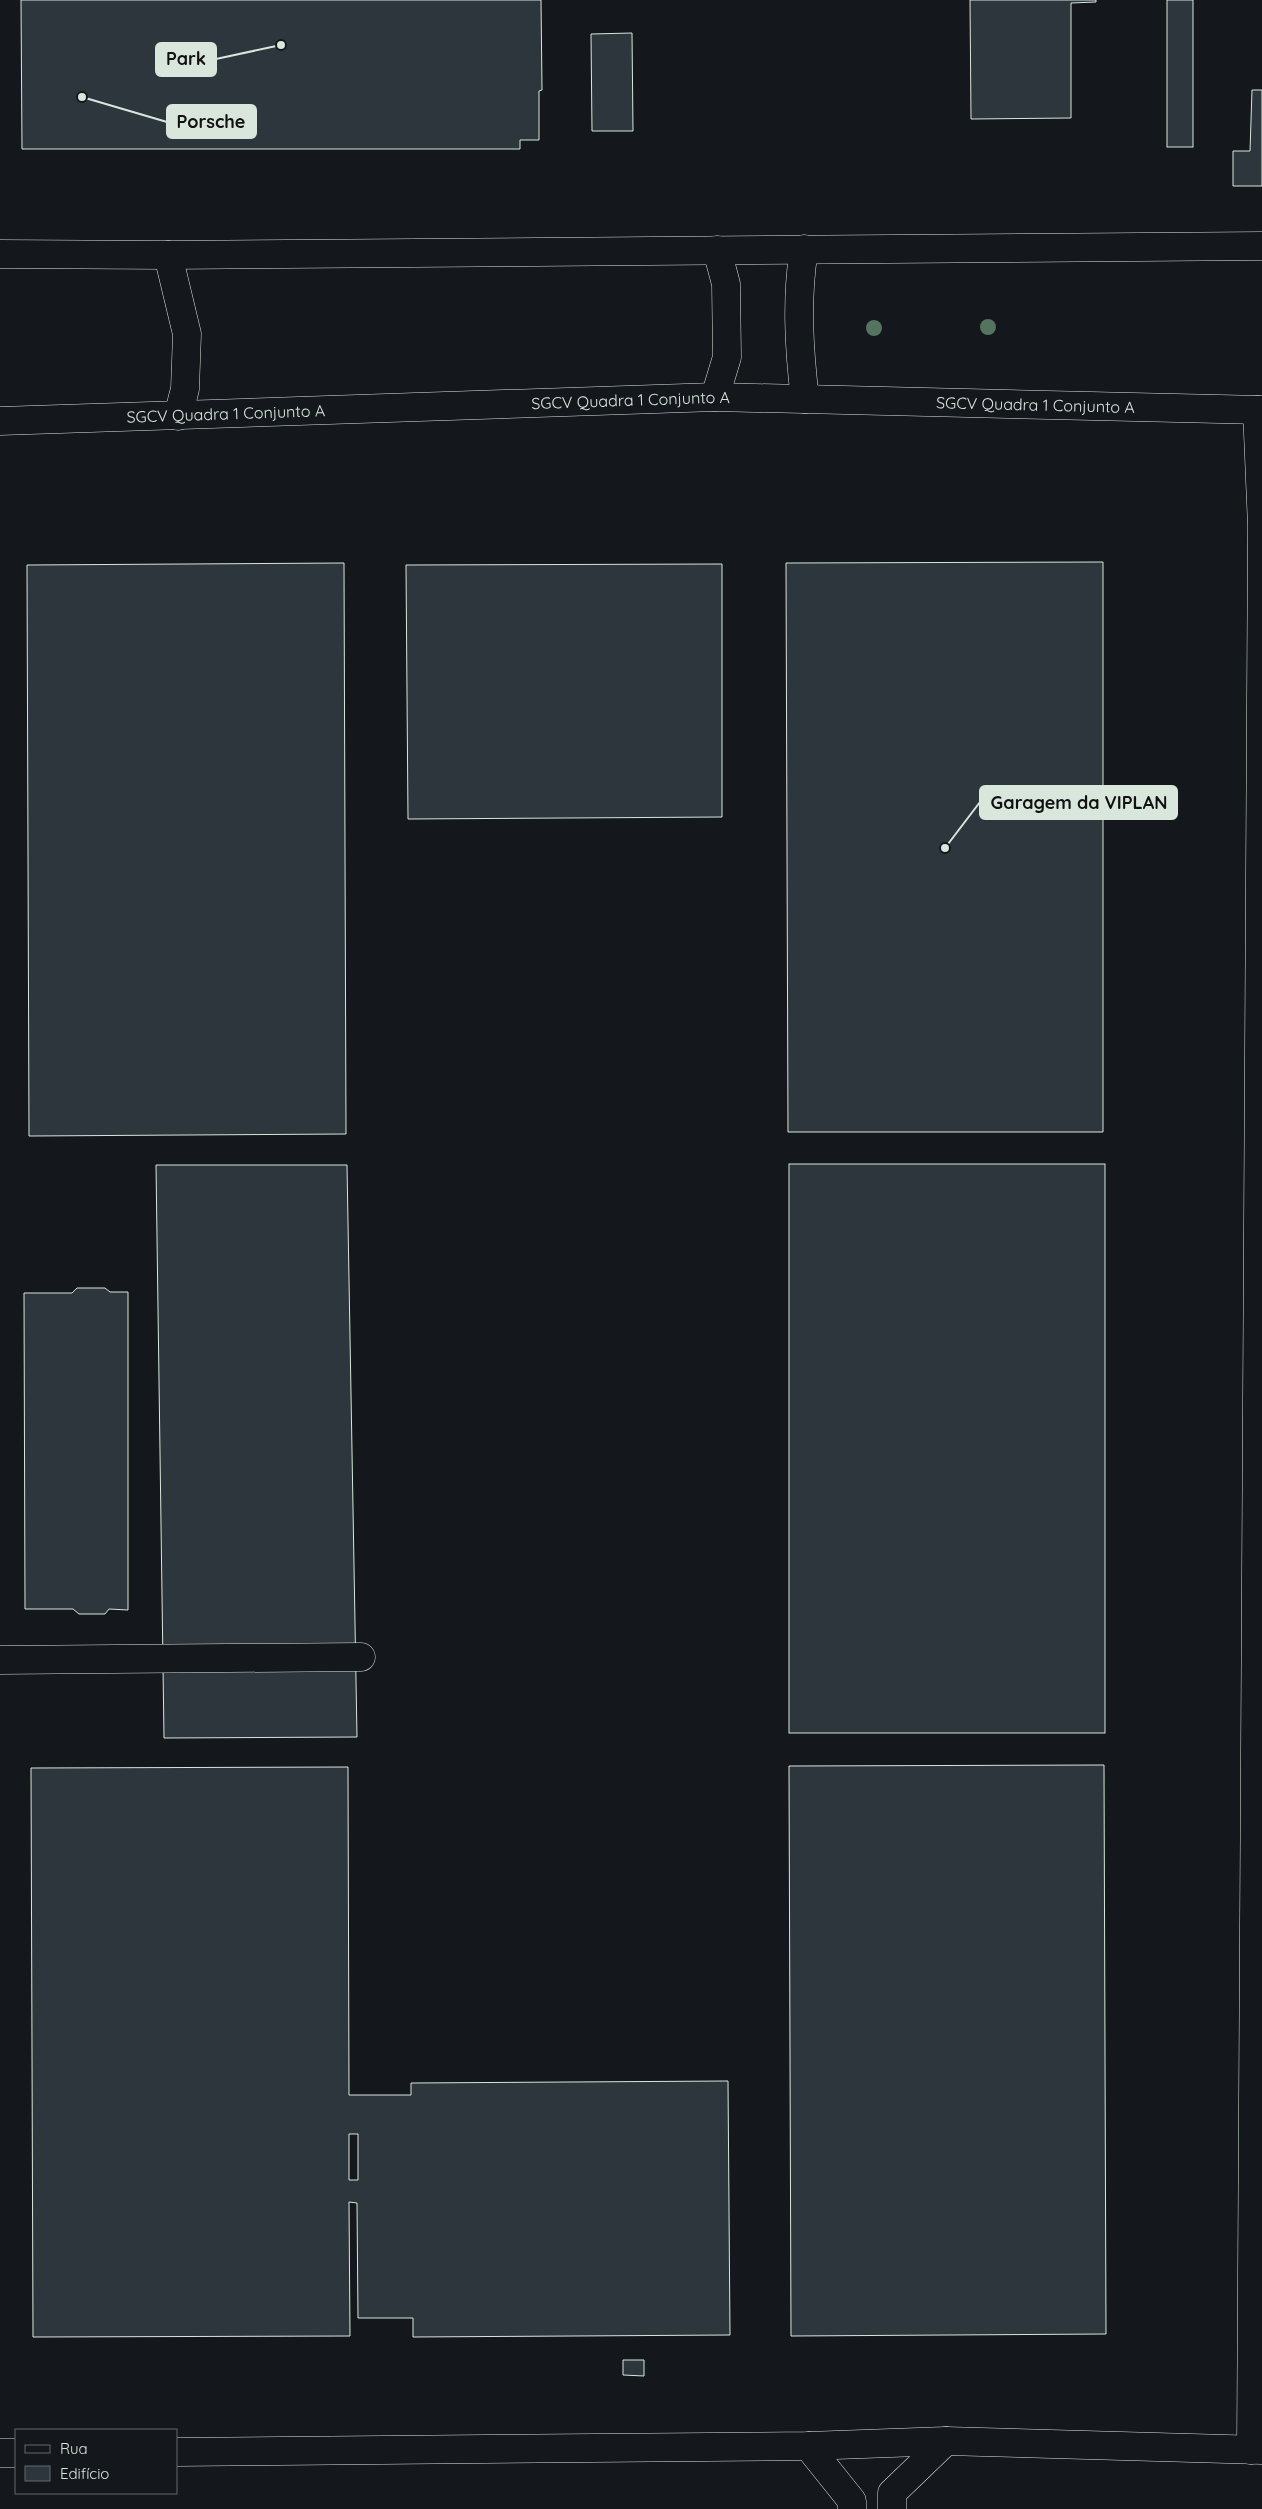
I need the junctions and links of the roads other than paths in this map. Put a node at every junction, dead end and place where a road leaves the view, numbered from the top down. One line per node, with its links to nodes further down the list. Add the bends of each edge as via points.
1 (1262, 246): 2 (street)
2 (804, 249): 3 (street); 7 (street, via 798,285)
3 (717, 250): 5 (street); 6 (street, via 726,284 727,357)
4 (0, 254): 5 (street)
5 (168, 255): 9 (street, via 186,334 185,388)
6 (716, 397): 7 (street, SGCV Quadra 1 Conjunto A); 9 (street, SGCV Quadra 1 Conjunto A)
7 (805, 400): 8 (street, SGCV Quadra 1 Conjunto A)
8 (1260, 410): 11 (street)
9 (178, 416): 10 (street, SGCV Quadra 1 Conjunto A)
10 (0, 421)
11 (1262, 526): 14 (street)
12 (361, 1657): 13 (street)
13 (0, 1660)
14 (1258, 2305): 17 (street)
15 (946, 2440): 16 (street); 17 (street); 22 (street, via 892,2493)
16 (808, 2446): 18 (street); 21 (street, via 852,2501)
17 (1256, 2450)
18 (178, 2452)
19 (0, 2453): 20 (street)
20 (15, 2453)
21 (852, 2509)
22 (892, 2509)

